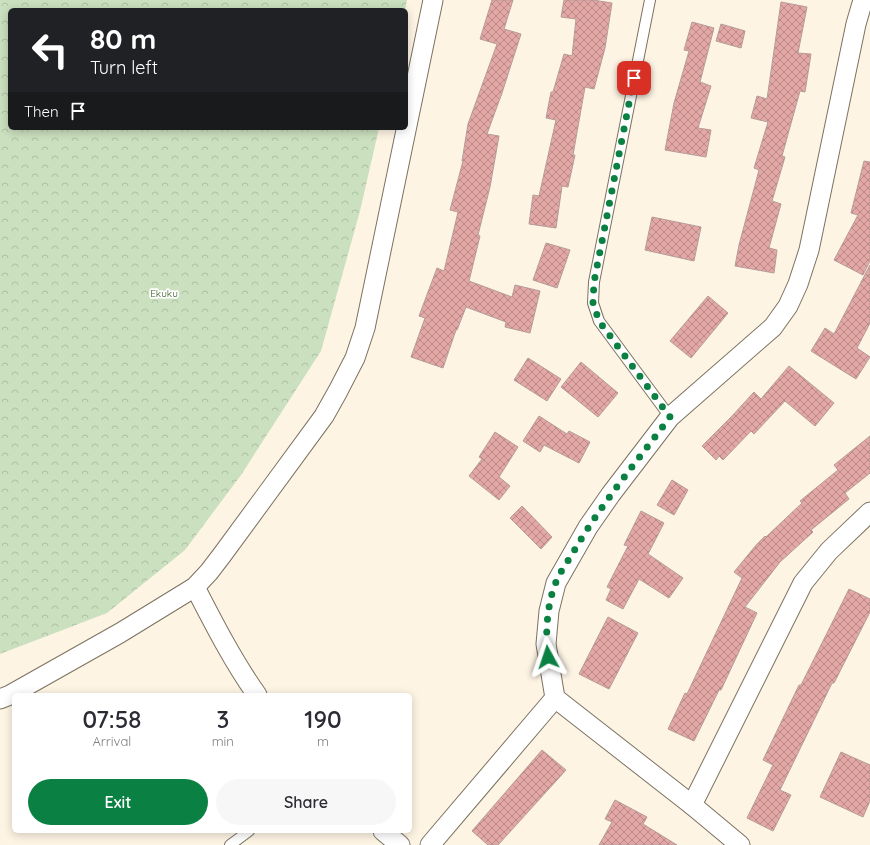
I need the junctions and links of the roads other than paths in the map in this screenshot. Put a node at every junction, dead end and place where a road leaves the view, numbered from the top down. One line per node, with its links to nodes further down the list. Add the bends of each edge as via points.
1 (434, 0): 4 (street)
2 (650, 0): 6 (lane, via 594,282 593,303 599,321)
3 (863, 0): 6 (street, via 809,250 788,306 773,327)
4 (408, 124)
5 (407, 130): 8 (street, via 365,328 355,358 324,416 222,555)
6 (670, 417): 12 (street, via 593,520 556,583 548,611 546,644)
7 (870, 512): 14 (street, via 829,551 803,583)
8 (195, 587): 9 (street); 10 (street, via 219,634)
9 (14, 693)
10 (256, 693)
11 (12, 694): 13 (street)
12 (555, 698): 14 (street); 19 (street)
13 (0, 699)
14 (692, 805): 20 (street)
15 (246, 833): 17 (lane)
16 (386, 833): 18 (street)
17 (230, 845)
18 (400, 845)
19 (430, 845)
20 (740, 845)

